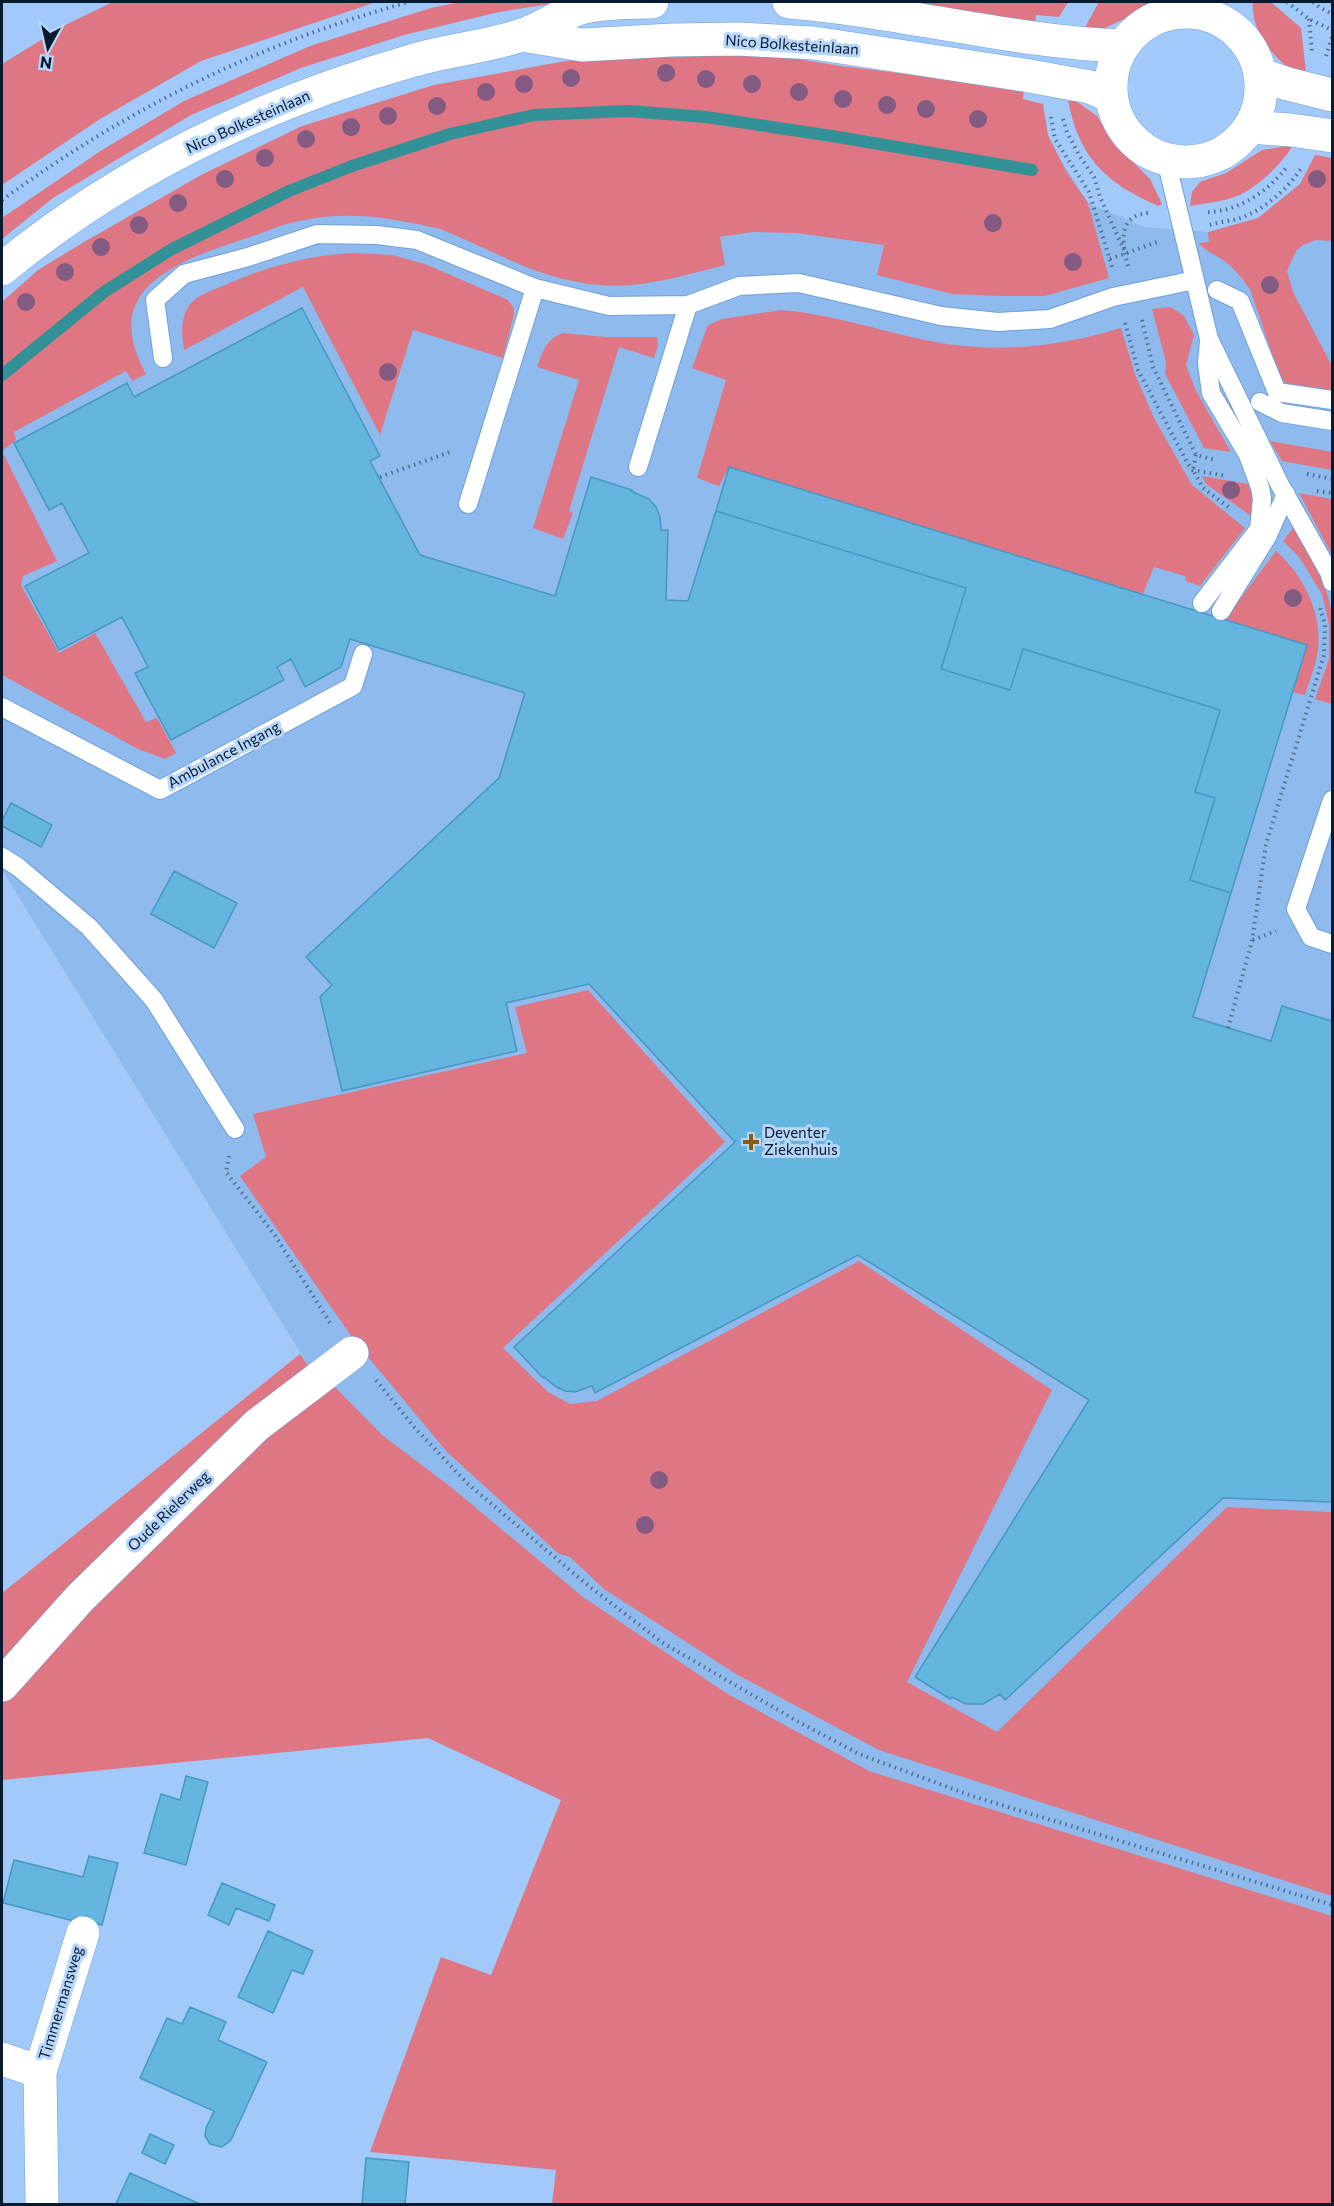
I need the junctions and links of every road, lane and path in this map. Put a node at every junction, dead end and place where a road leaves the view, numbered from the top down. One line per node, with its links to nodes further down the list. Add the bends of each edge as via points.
1 (409, 2): 17 (path, via 313,32 172,93 123,119)
2 (652, 2): 8 (street, Nico Bolkesteinlaan, via 578,9)
3 (789, 2): 9 (street, via 1085,45)
4 (1287, 2): 7 (path)
5 (1313, 2): 6 (path)
6 (1332, 14)
7 (1332, 30)
8 (522, 35): 11 (street, Nico Bolkesteinlaan, via 582,45 683,39 814,43); 21 (street, Nico Bolkesteinlaan, via 401,64 303,96 210,136 82,210)
9 (1123, 46): 10 (street, via 1154,19 1173,13 1194,13 1231,26 1245,40); 13 (street, via 1113,70)
10 (1261, 75): 12 (street); 14 (street, via 1262,93)
11 (1060, 82): 13 (street, Nico Bolkesteinlaan, via 1090,87); 19 (path, via 1060,104 1067,132 1094,177)
12 (1332, 95)
13 (1111, 96): 16 (street, via 1115,113 1135,142)
14 (1250, 127): 15 (street); 16 (street, via 1228,150 1213,157 1198,162)
15 (1331, 135): 18 (path, via 1326,151 1314,148 1279,195 1239,218)
16 (1166, 160): 18 (lane)
17 (2, 200)
18 (1183, 233): 19 (path); 22 (lane)
19 (1125, 254): 20 (path)
20 (1110, 259)
21 (2, 268)
22 (1195, 280): 25 (lane, via 1113,297 1050,319 998,322 941,316 799,283 739,286); 26 (lane)
23 (535, 288): 25 (lane, via 609,306); 27 (lane, via 417,240 317,234 184,274 155,300); 31 (lane)
24 (1217, 290): 28 (lane, via 1240,301 1277,392)
25 (688, 305): 33 (lane)
26 (1209, 339): 35 (lane); 37 (lane, via 1211,393 1248,455 1260,487)
27 (162, 358)
28 (1332, 400)
29 (1260, 402): 30 (lane, via 1282,413)
30 (1332, 421)
31 (488, 438): 34 (path); 36 (lane)
32 (1197, 454): 37 (path, via 1194,470 1203,488)
33 (638, 467)
34 (380, 477)
35 (1286, 494): 38 (lane); 41 (lane, via 1268,535)
36 (468, 504)
37 (1258, 530): 39 (lane)
38 (1332, 582)
39 (1202, 603)
40 (1319, 605): 47 (path, via 1325,624 1324,655 1266,844 1252,940)
41 (1221, 611)
42 (363, 654): 43 (lane, Ambulance Ingang, via 353,686 160,790)
43 (2, 707)
44 (1332, 800): 46 (lane, via 1296,909 1311,937)
45 (2, 857): 48 (lane, via 89,927 153,1000)
46 (1332, 944)
47 (1228, 1028)
48 (235, 1129): 49 (path, via 226,1172 274,1234)
49 (352, 1353): 50 (street, Oude Rielerweg, via 257,1425 80,1598); 51 (path, via 468,1484 590,1587 663,1643 797,1721 859,1754 972,1796)
50 (2, 1684)
51 (1332, 1905)
52 (83, 1933): 54 (street, Timmermansweg)
53 (2, 2059): 54 (street, Timmermansweg)
54 (40, 2072): 55 (street, Timmermansweg)
55 (42, 2205)

